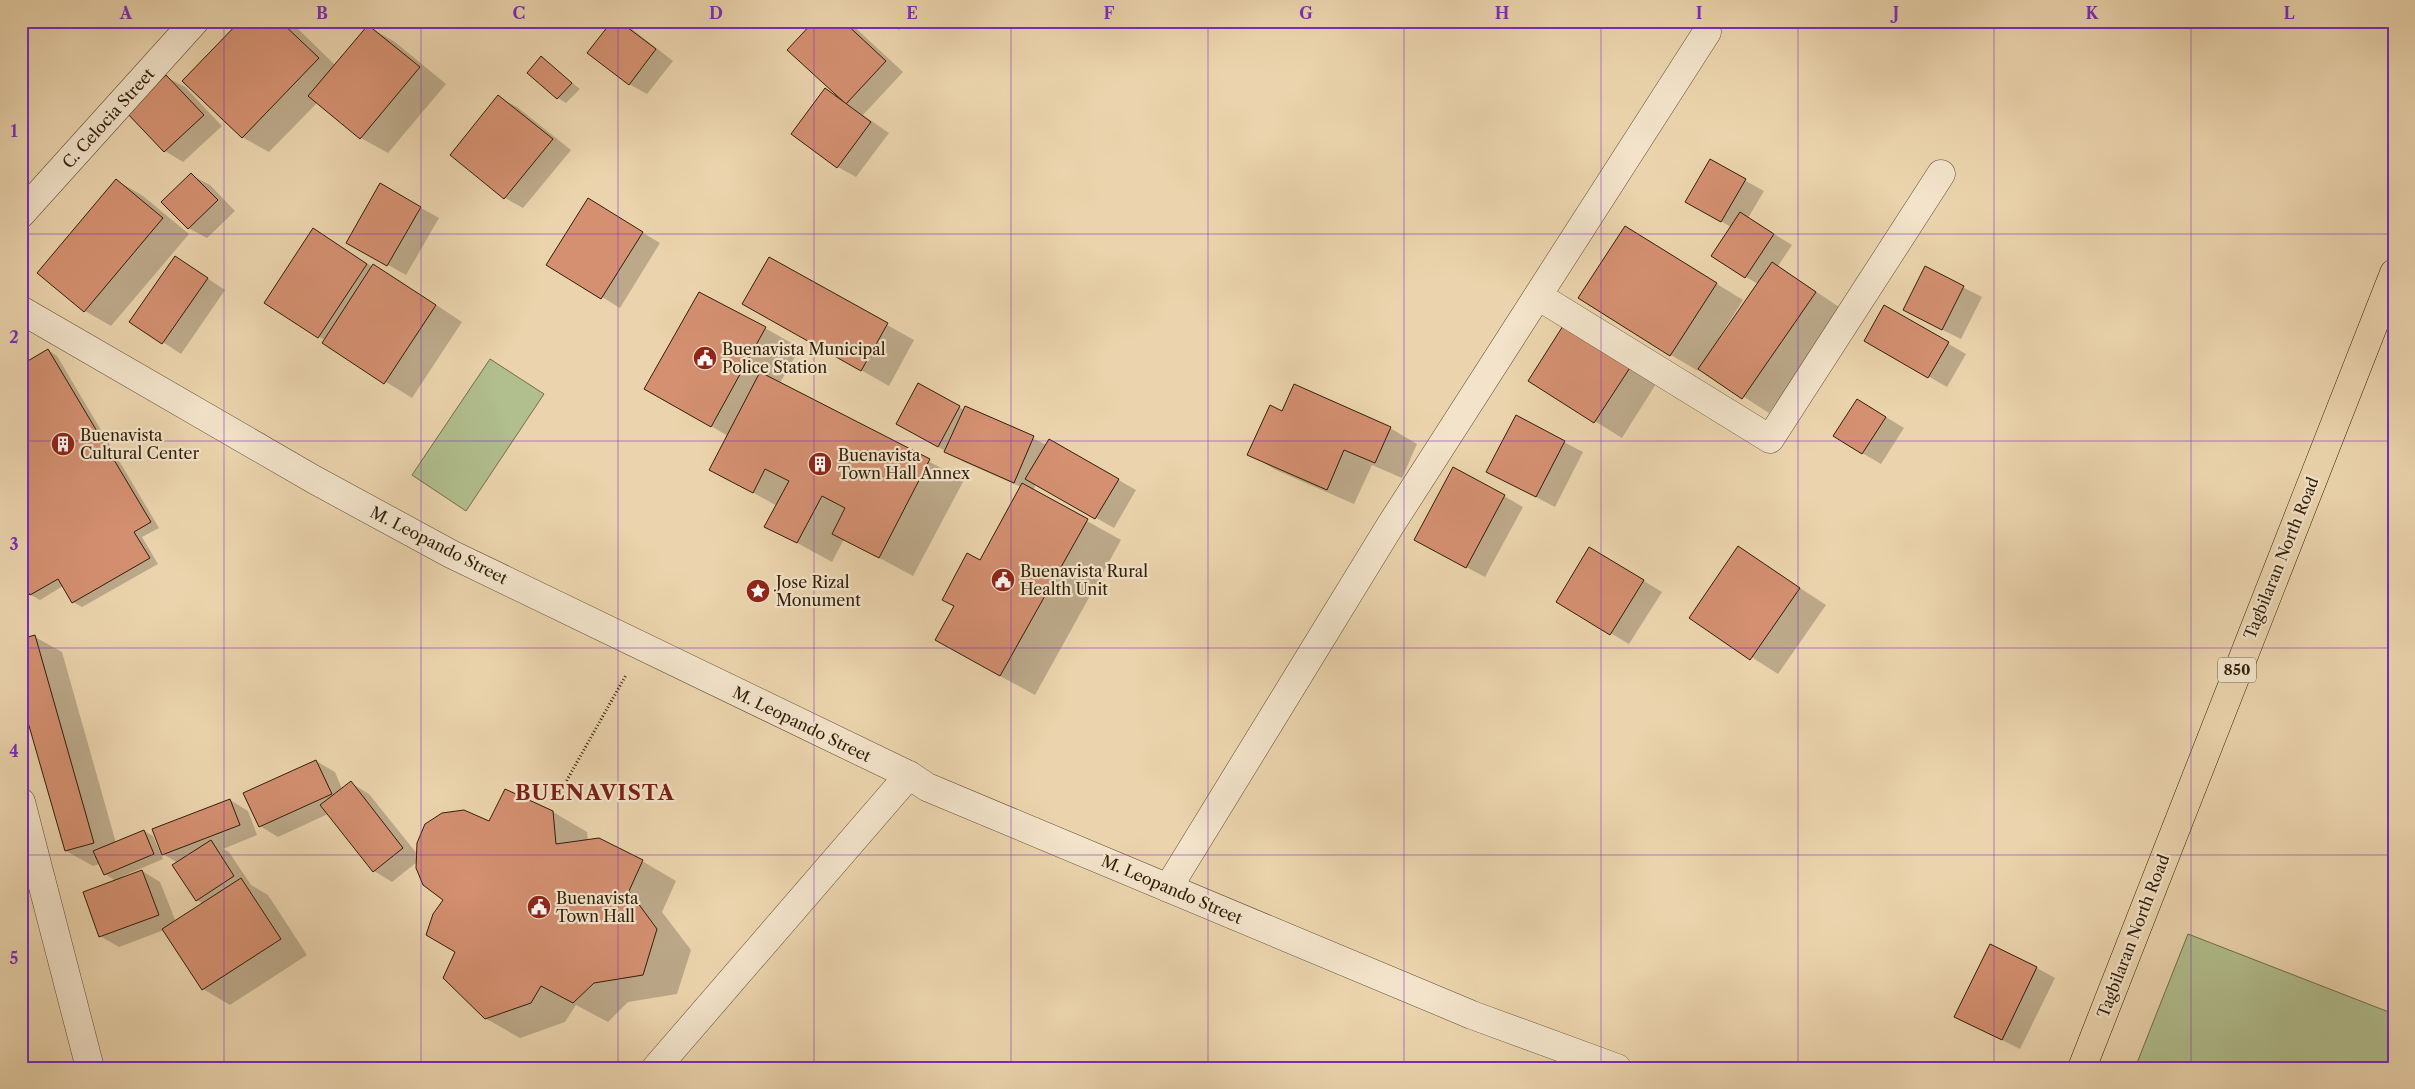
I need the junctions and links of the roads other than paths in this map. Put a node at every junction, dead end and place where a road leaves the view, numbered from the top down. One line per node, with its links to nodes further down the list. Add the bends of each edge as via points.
1 (195, 21): 4 (street, C. Celocia Street)
2 (1704, 21): 6 (street, via 1707,32)
3 (1941, 174): 6 (street, via 1770,439)
4 (21, 214)
5 (2394, 273): 14 (main road, Tagbilaran North Road / 850)
6 (1538, 296): 10 (street, via 1390,526)
7 (21, 310): 8 (street, M. Leopando Street, via 313,479 451,554)
8 (909, 775): 10 (street, M. Leopando Street, via 927,787); 12 (street)
9 (21, 802): 11 (street)
10 (1168, 888): 13 (street, M. Leopando Street, via 1472,1015)
11 (90, 1068)
12 (656, 1068)
13 (1617, 1068)
14 (2082, 1068)

